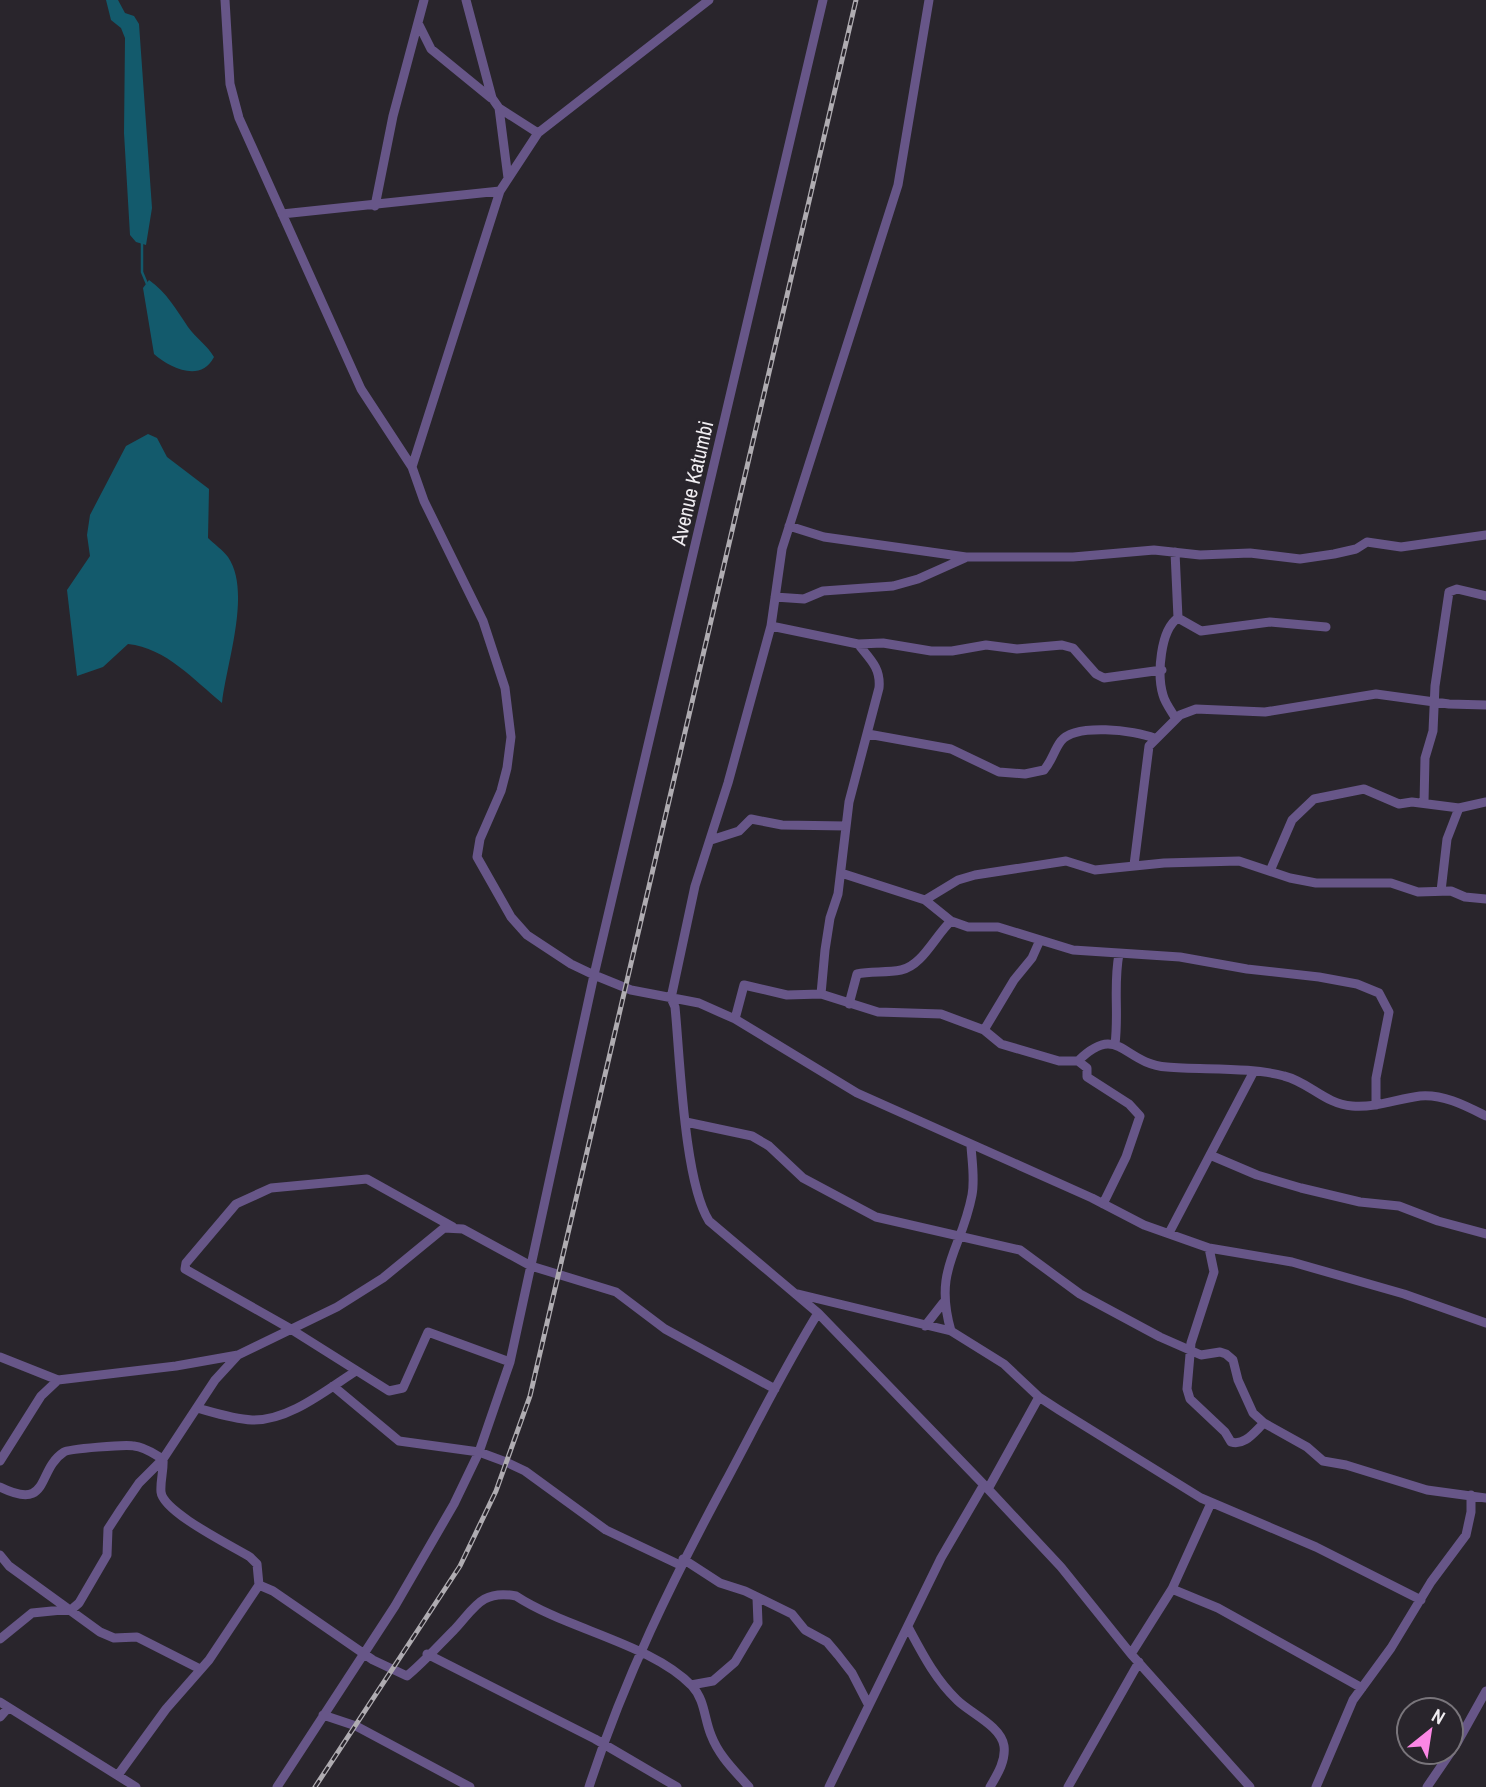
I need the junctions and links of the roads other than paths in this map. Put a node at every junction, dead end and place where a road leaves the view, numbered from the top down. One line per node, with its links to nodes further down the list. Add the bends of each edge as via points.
1 (225, 0): 14 (street, via 230,84 239,118)
2 (424, 0): 7 (street)
3 (466, 0): 8 (street)
4 (709, 0): 10 (street)
5 (823, 0): 46 (street, Avenue Katumbi)
6 (929, 0): 16 (street, via 898,185)
7 (419, 24): 8 (street, via 431,49); 13 (street, via 393,116)
8 (492, 98): 9 (street)
9 (499, 108): 10 (street); 11 (street)
10 (538, 133): 11 (street)
11 (508, 178): 12 (street)
12 (500, 191): 13 (street); 15 (street)
13 (375, 206): 14 (street)
14 (282, 214): 15 (street, via 362,388)
15 (412, 467): 46 (street, via 483,621 505,688 511,737 507,768 477,857 511,917 527,934)
16 (789, 526): 19 (street, via 824,537); 21 (street)
17 (1486, 536): 18 (street, via 1401,547 1367,542 1356,549 1300,559)
18 (1175, 552): 19 (street); 22 (street)
19 (966, 557): 21 (street, via 893,586 823,592 804,599)
20 (1486, 596): 27 (street, via 1457,589 1449,592)
21 (775, 597): 23 (street)
22 (1178, 618): 24 (street, via 1201,631 1270,622); 26 (street, via 1165,634)
23 (771, 626): 25 (street); 36 (street)
24 (1326, 627)
25 (858, 644): 26 (street, via 952,651 986,645 1017,649 1062,645 1073,648 1104,678); 30 (street, via 880,676)
26 (1162, 670): 29 (street, via 1163,697)
27 (1435, 702): 28 (street); 29 (street, via 1376,694 1265,712 1196,709); 33 (street, via 1425,758)
28 (1486, 705)
29 (1176, 719): 31 (street)
30 (868, 734): 31 (street, via 951,750 1009,774 1044,770 1060,742 1080,731 1121,731); 35 (street)
31 (1154, 738): 37 (street, via 1146,759)
32 (1486, 802): 34 (street)
33 (1424, 803): 34 (street); 38 (street, via 1399,804 1364,789 1314,799 1292,820)
34 (1459, 808): 40 (street, via 1447,839)
35 (846, 826): 36 (street, via 782,825 751,819 740,831); 39 (street)
36 (711, 840): 48 (street, via 695,886)
37 (1134, 865): 38 (street, via 1239,861); 42 (street, via 1095,870 1066,861 1023,866 958,880)
38 (1270, 871): 40 (street, via 1316,883 1391,883 1418,892)
39 (841, 873): 42 (street); 47 (street, via 830,918)
40 (1441, 891): 41 (street)
41 (1486, 898)
42 (925, 900): 43 (street)
43 (951, 921): 44 (street); 49 (street, via 916,964 902,970 857,974)
44 (1040, 940): 45 (street, via 1085,952); 51 (street)
45 (1119, 954): 52 (street, via 1114,983 1119,1002); 55 (street, via 1180,957 1320,977 1379,993 1389,1012 1376,1078)
46 (594, 975): 48 (street, via 631,990); 66 (street, Avenue Katumbi)
47 (821, 995): 49 (street); 50 (street, via 787,995 744,985)
48 (671, 998): 50 (street, via 699,1003); 57 (street)
49 (849, 1004): 51 (street, via 878,1012 941,1014)
50 (735, 1019): 58 (street, via 857,1093)
51 (984, 1030): 53 (street, via 1001,1044 1026,1052 1059,1061)
52 (1115, 1044): 53 (street, via 1094,1045); 54 (street, via 1148,1064)
53 (1078, 1060): 60 (street, via 1087,1068 1087,1076 1140,1116)
54 (1253, 1073): 55 (street, via 1285,1076 1337,1104); 59 (street)
55 (1376, 1105): 56 (street, via 1432,1096)
56 (1486, 1116)
57 (686, 1122): 64 (street, via 752,1136 803,1178 876,1217); 67 (street, via 700,1206 709,1221)
58 (971, 1146): 60 (street); 64 (street, via 972,1196)
59 (1210, 1156): 62 (street); 63 (street, via 1301,1188 1408,1208)
60 (1103, 1204): 62 (street)
61 (453, 1227): 66 (street); 72 (street, via 444,1228 349,1300); 72 (street, via 367,1179 271,1188 236,1204 185,1269)
62 (1169, 1233): 65 (street)
63 (1486, 1234)
64 (958, 1236): 68 (street); 74 (street, via 1020,1250 1080,1294)
65 (1209, 1248): 70 (street, via 1293,1262); 74 (street, via 1214,1272)
66 (531, 1266): 77 (street, Avenue Katumbi); 81 (street, via 616,1292 665,1329)
67 (794, 1293): 69 (street); 71 (street)
68 (943, 1303): 71 (street); 73 (street)
69 (818, 1313): 81 (street); 89 (street)
70 (1486, 1323)
71 (925, 1326): 73 (street)
72 (289, 1328): 75 (street); 78 (street)
73 (951, 1331): 82 (street, via 1004,1364)
74 (1191, 1351): 84 (street, via 1201,1355 1220,1352 1233,1360 1246,1400); 84 (street, via 1190,1399 1231,1442 1246,1440)
75 (238, 1355): 79 (street); 83 (street)
76 (0, 1357): 79 (street)
77 (510, 1362): 78 (street, via 428,1332 403,1388 382,1389); 85 (street, Avenue Katumbi)
78 (356, 1371): 80 (street)
79 (58, 1380): 87 (street, via 41,1396)
80 (333, 1386): 83 (street, via 266,1418 241,1418); 85 (street, via 399,1441)
81 (775, 1389): 95 (street)
82 (1039, 1397): 89 (street); 92 (street)
83 (197, 1408): 86 (street)
84 (1264, 1423): 90 (street, via 1292,1436 1323,1461 1427,1490)
85 (479, 1452): 95 (street, via 525,1471 606,1530); 103 (street, Avenue Katumbi, via 438,1533)
86 (163, 1459): 88 (street, via 134,1446 77,1448 63,1452 33,1494 22,1496); 96 (street, via 164,1500 250,1557 257,1564); 100 (street, via 139,1483 108,1529 107,1555)
87 (0, 1461)
88 (0, 1487)
89 (986, 1488): 101 (street, via 958,1527); 106 (street, via 1060,1567)
90 (1471, 1495): 91 (street); 93 (street)
91 (1485, 1498): 93 (street)
92 (1211, 1503): 97 (street); 99 (street, via 1316,1547)
93 (1471, 1512): 99 (street, via 1466,1535)
94 (1, 1560): 100 (street)
95 (682, 1562): 98 (street); 104 (street)
96 (259, 1585): 103 (street); 108 (street)
97 (1172, 1589): 106 (street); 110 (street, via 1228,1614)
98 (757, 1598): 109 (street, via 758,1623 735,1662 713,1681); 112 (street, via 792,1614 805,1630 827,1642 852,1673)
99 (1421, 1600): 110 (street)
100 (72, 1609): 102 (street, via 32,1613); 108 (street, via 100,1632 114,1638 137,1637)
101 (908, 1627): 112 (street); 125 (street, via 933,1673 1004,1745 1001,1767)
102 (0, 1639)
103 (365, 1652): 105 (street, via 407,1676); 114 (street, Avenue Katumbi)
104 (638, 1652): 105 (street, via 506,1594 475,1602 456,1628); 109 (street); 116 (street)
105 (427, 1654): 116 (street)
106 (1131, 1654): 107 (street)
107 (1139, 1662): 126 (street); 127 (street)
108 (200, 1668): 117 (street)
109 (691, 1685): 123 (street, via 701,1698 721,1756)
110 (1362, 1688): 128 (street, via 1342,1722)
111 (1486, 1690): 129 (street)
112 (868, 1704): 124 (street)
113 (4, 1705): 115 (street); 117 (street)
114 (323, 1715): 119 (street, Avenue Katumbi); 120 (street, via 356,1726)
115 (0, 1717)
116 (603, 1744): 121 (street); 122 (street)
117 (118, 1775): 118 (street)
118 (136, 1787)
119 (277, 1787)
120 (470, 1787)
121 (589, 1787)
122 (677, 1787)
123 (749, 1787)
124 (829, 1787)
125 (990, 1787)
126 (1068, 1787)
127 (1250, 1787)
128 (1316, 1787)
129 (1427, 1787)

